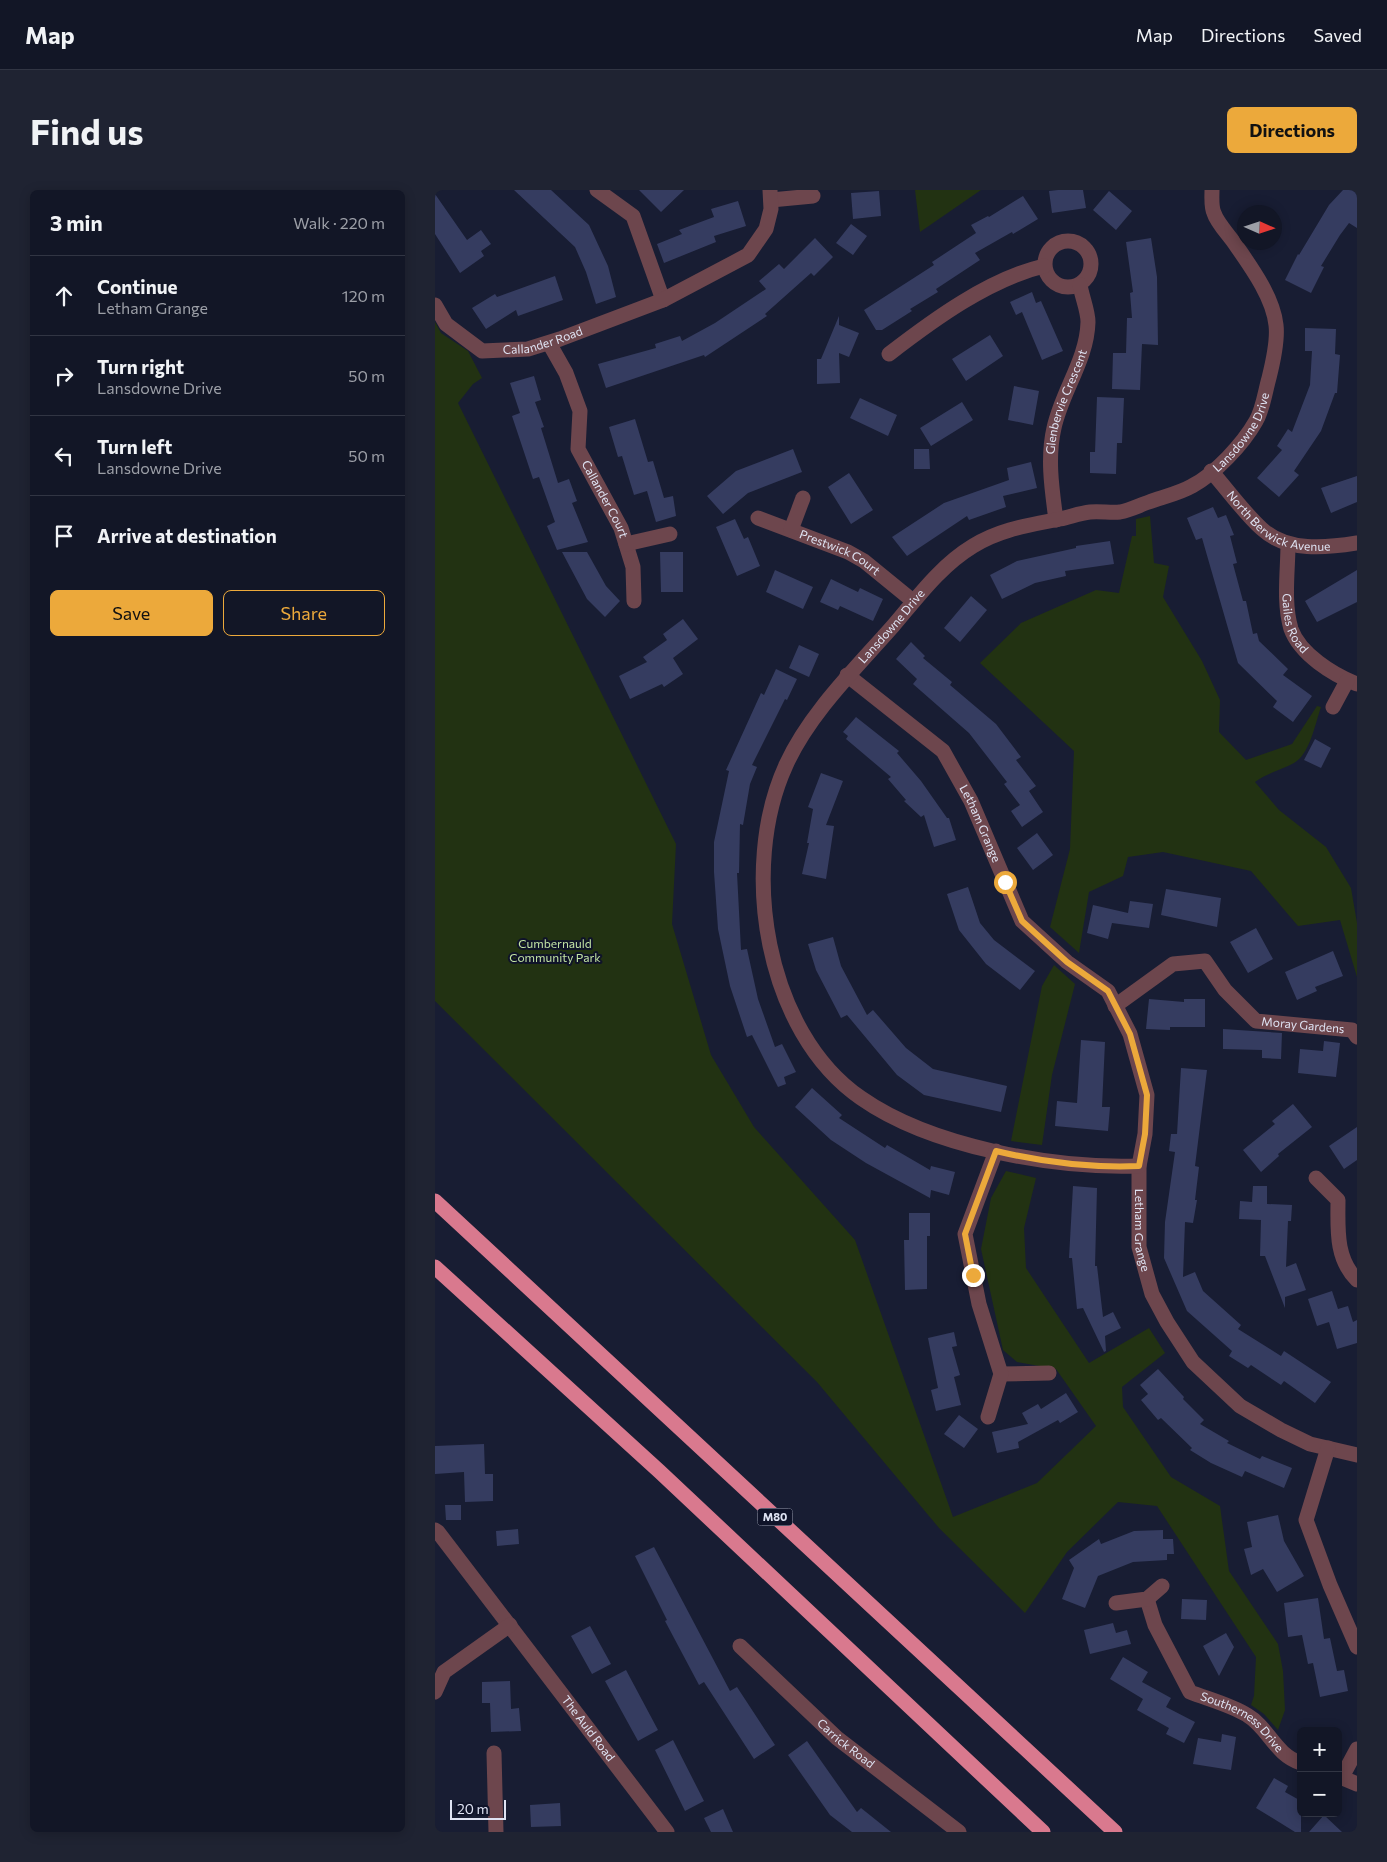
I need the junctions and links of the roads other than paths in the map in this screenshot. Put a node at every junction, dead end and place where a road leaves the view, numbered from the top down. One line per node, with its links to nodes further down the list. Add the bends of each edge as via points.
1 (597, 190): 7 (street, via 633,216)
2 (1212, 190): 11 (street, Lansdowne Drive, via 1213,212 1245,258 1272,307 1277,329 1272,366 1258,418 1235,451)
3 (771, 195): 4 (street, Callander Road); 7 (street, Callander Road, via 766,229 747,255)
4 (813, 196)
5 (1044, 266): 6 (street, via 1047,276 1056,285 1066,288); 6 (street, via 1047,254 1056,244 1077,243 1085,248 1091,263 1089,275); 10 (street, via 1022,271 1001,281 917,332)
6 (1080, 285): 14 (street, Glenbervie Crescent, via 1088,320 1083,355 1063,395 1054,429 1051,481)
7 (663, 300): 9 (street, Callander Road)
8 (435, 305): 9 (street, Callander Road, via 446,324 482,351 528,349)
9 (549, 343): 18 (street, Callander Court, via 566,373 580,411 577,448 621,528)
10 (889, 354)
11 (1211, 471): 14 (street, Lansdowne Drive, via 1193,486 1119,512 1087,512); 19 (street, North Berwick Avenue, via 1262,530)
12 (803, 498): 15 (street)
13 (758, 518): 15 (street, Prestwick Court)
14 (1056, 520): 20 (street, Lansdowne Drive, via 1005,531 975,544 953,560)
15 (791, 530): 20 (street, Prestwick Court, via 864,561)
16 (670, 534): 18 (street, Callander Court)
17 (1357, 543): 19 (street, North Berwick Avenue, via 1320,548)
18 (626, 544): 21 (street, Callander Court, via 633,567)
19 (1288, 544): 23 (street, Gailes Road, via 1287,599 1291,630 1311,658)
20 (913, 601): 22 (street, Lansdowne Drive)
21 (634, 602)
22 (847, 675): 25 (street, Letham Grange, via 943,751 971,801 1022,921 1067,962 1108,991); 27 (street, Lansdowne Drive, via 788,760 772,806 763,895 765,928 772,958 786,1001 803,1034 844,1086 901,1121)
23 (1352, 683): 24 (street, Gailes Road)
24 (1333, 707)
25 (1115, 1006): 26 (street, Moray Gardens, via 1173,964 1205,961 1225,990 1256,1021); 28 (street, Letham Grange, via 1130,1034 1147,1095)
26 (1355, 1030)
27 (996, 1151): 28 (street, Lansdowne Drive, via 1021,1158 1115,1167); 34 (street, via 965,1234 979,1304)
28 (1139, 1166): 36 (street, Letham Grange, via 1139,1247 1152,1294 1193,1362 1240,1406 1310,1444)
29 (1315, 1178): 32 (street, via 1338,1200 1338,1244 1348,1271)
30 (435, 1201): 56 (highway, M80)
31 (435, 1267): 55 (highway, via 659,1470)
32 (1357, 1280)
33 (1049, 1373): 34 (street)
34 (1001, 1374): 35 (street)
35 (988, 1417)
36 (1328, 1448): 37 (street, Letham Grange); 44 (street, via 1306,1520)
37 (1357, 1455)
38 (435, 1530): 42 (street, The Auld Road)
39 (1162, 1586): 40 (street)
40 (1147, 1599): 41 (street); 48 (street, Southerness Drive, via 1155,1625 1190,1692 1247,1715 1265,1730 1277,1749)
41 (1116, 1603)
42 (510, 1625): 45 (street, via 444,1672); 53 (street, The Auld Road)
43 (740, 1646): 54 (street, Carrick Road, via 837,1738)
44 (1357, 1647)
45 (435, 1692)
46 (1357, 1749): 49 (street)
47 (494, 1754): 52 (street)
48 (1297, 1762)
49 (1342, 1773)
50 (1342, 1777): 51 (street)
51 (1357, 1784)
52 (496, 1832)
53 (667, 1832)
54 (959, 1832)
55 (1043, 1832)
56 (1115, 1832)

